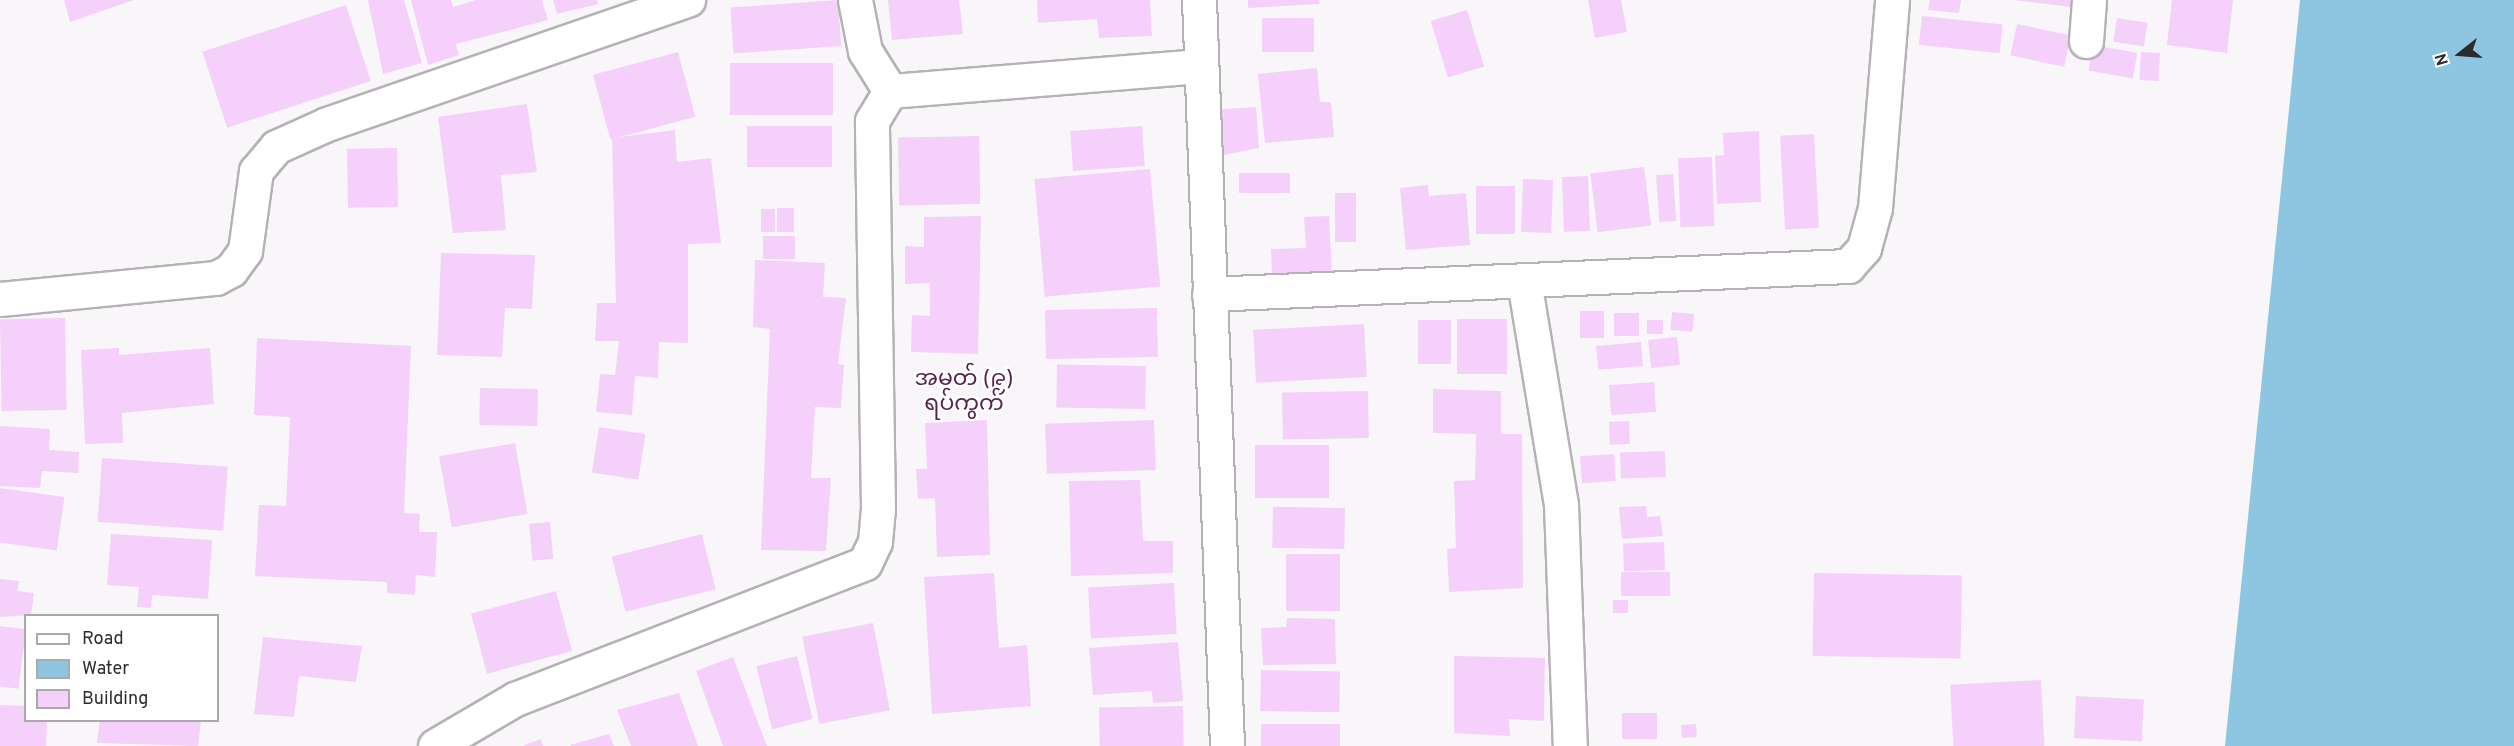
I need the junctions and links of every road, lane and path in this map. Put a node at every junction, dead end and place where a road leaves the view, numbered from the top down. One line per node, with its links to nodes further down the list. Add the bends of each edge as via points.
1 (688, 0): 11 (street, via 276,147 256,171 245,250 231,270 216,278)
2 (855, 0): 8 (street, via 865,51)
3 (1200, 0): 7 (street)
4 (1892, 0): 9 (street, via 1875,208 1864,248 1848,266)
5 (2089, 0): 6 (street)
6 (2086, 41)
7 (1199, 66): 8 (street); 10 (street)
8 (890, 91): 12 (street, via 872,121 878,510 875,542 865,562 515,699)
9 (1524, 281): 10 (street); 14 (street, via 1561,505)
10 (1209, 294): 13 (street)
11 (0, 299)
12 (435, 746)
13 (1227, 746)
14 (1570, 746)

